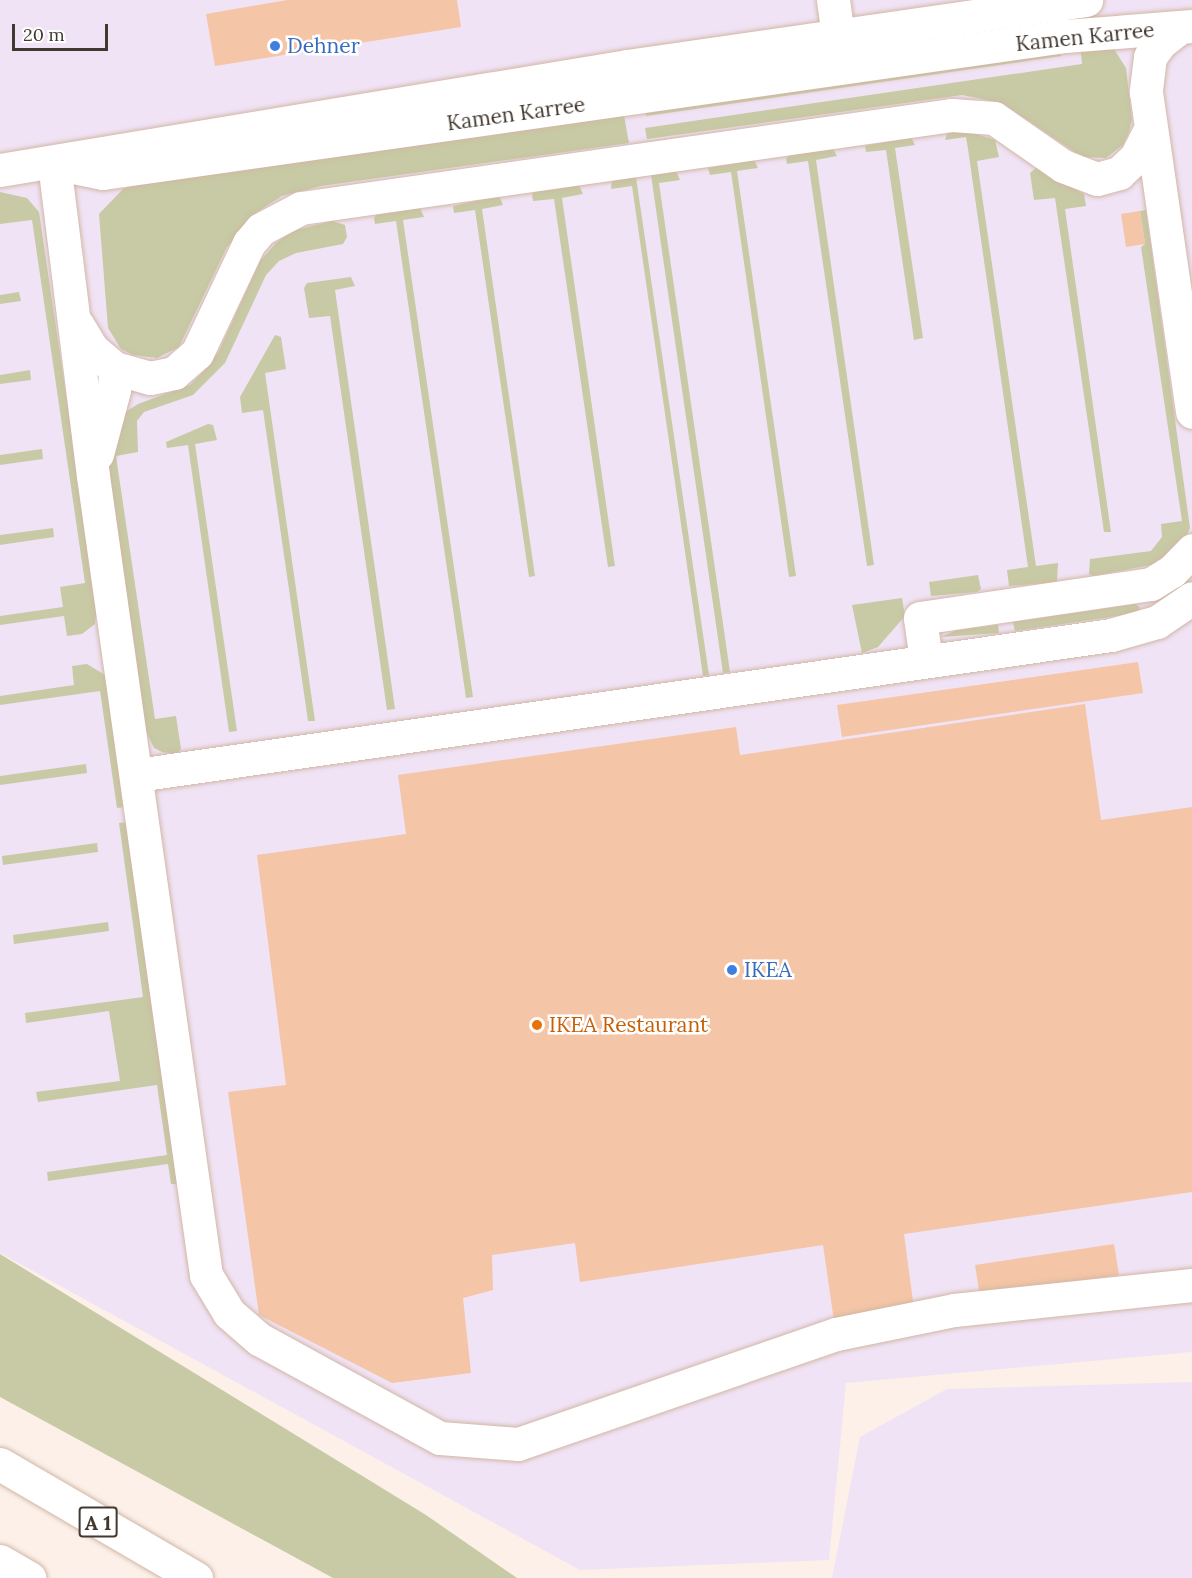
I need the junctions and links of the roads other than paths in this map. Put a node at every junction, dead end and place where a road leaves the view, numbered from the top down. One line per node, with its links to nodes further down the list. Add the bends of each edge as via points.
1 (833, 0): 5 (main road)
2 (1086, 0): 3 (main road, Kamen Karree)
3 (966, 8): 5 (main road, Kamen Karree); 6 (main road)
4 (1186, 27): 6 (main road, Kamen Karree, via 1065,36); 8 (main road, via 1160,43 1150,57 1146,92)
5 (838, 35): 7 (main road); 9 (main road, Kamen Karree, via 106,150)
6 (978, 49): 7 (main road, Kamen Karree)
7 (843, 68): 9 (main road, Kamen Karree, via 103,173)
8 (1149, 132): 12 (main road, via 1136,157 1119,172 1097,179 1063,165 994,118 952,115 301,208 261,229 249,243 197,353 187,364 174,373 150,378); 13 (main road)
9 (54, 163): 10 (main road, Kamen Karree); 11 (main road)
10 (0, 170)
11 (75, 320): 12 (main road, via 92,349); 14 (main road)
12 (115, 368): 14 (main road, via 114,390)
13 (1192, 412)
14 (93, 468): 18 (main road)
15 (1192, 550): 17 (main road, via 1172,571 1152,584 920,618)
16 (1192, 598): 17 (main road, via 1157,622 1111,635)
17 (927, 661): 18 (main road)
18 (137, 775): 19 (main road, via 206,1275 229,1313 259,1339 440,1438 518,1444 836,1334 954,1310)
19 (1192, 1285)
20 (0, 1464): 23 (main road, A 1)
21 (0, 1561): 22 (main road)
22 (30, 1578)
23 (196, 1578)

